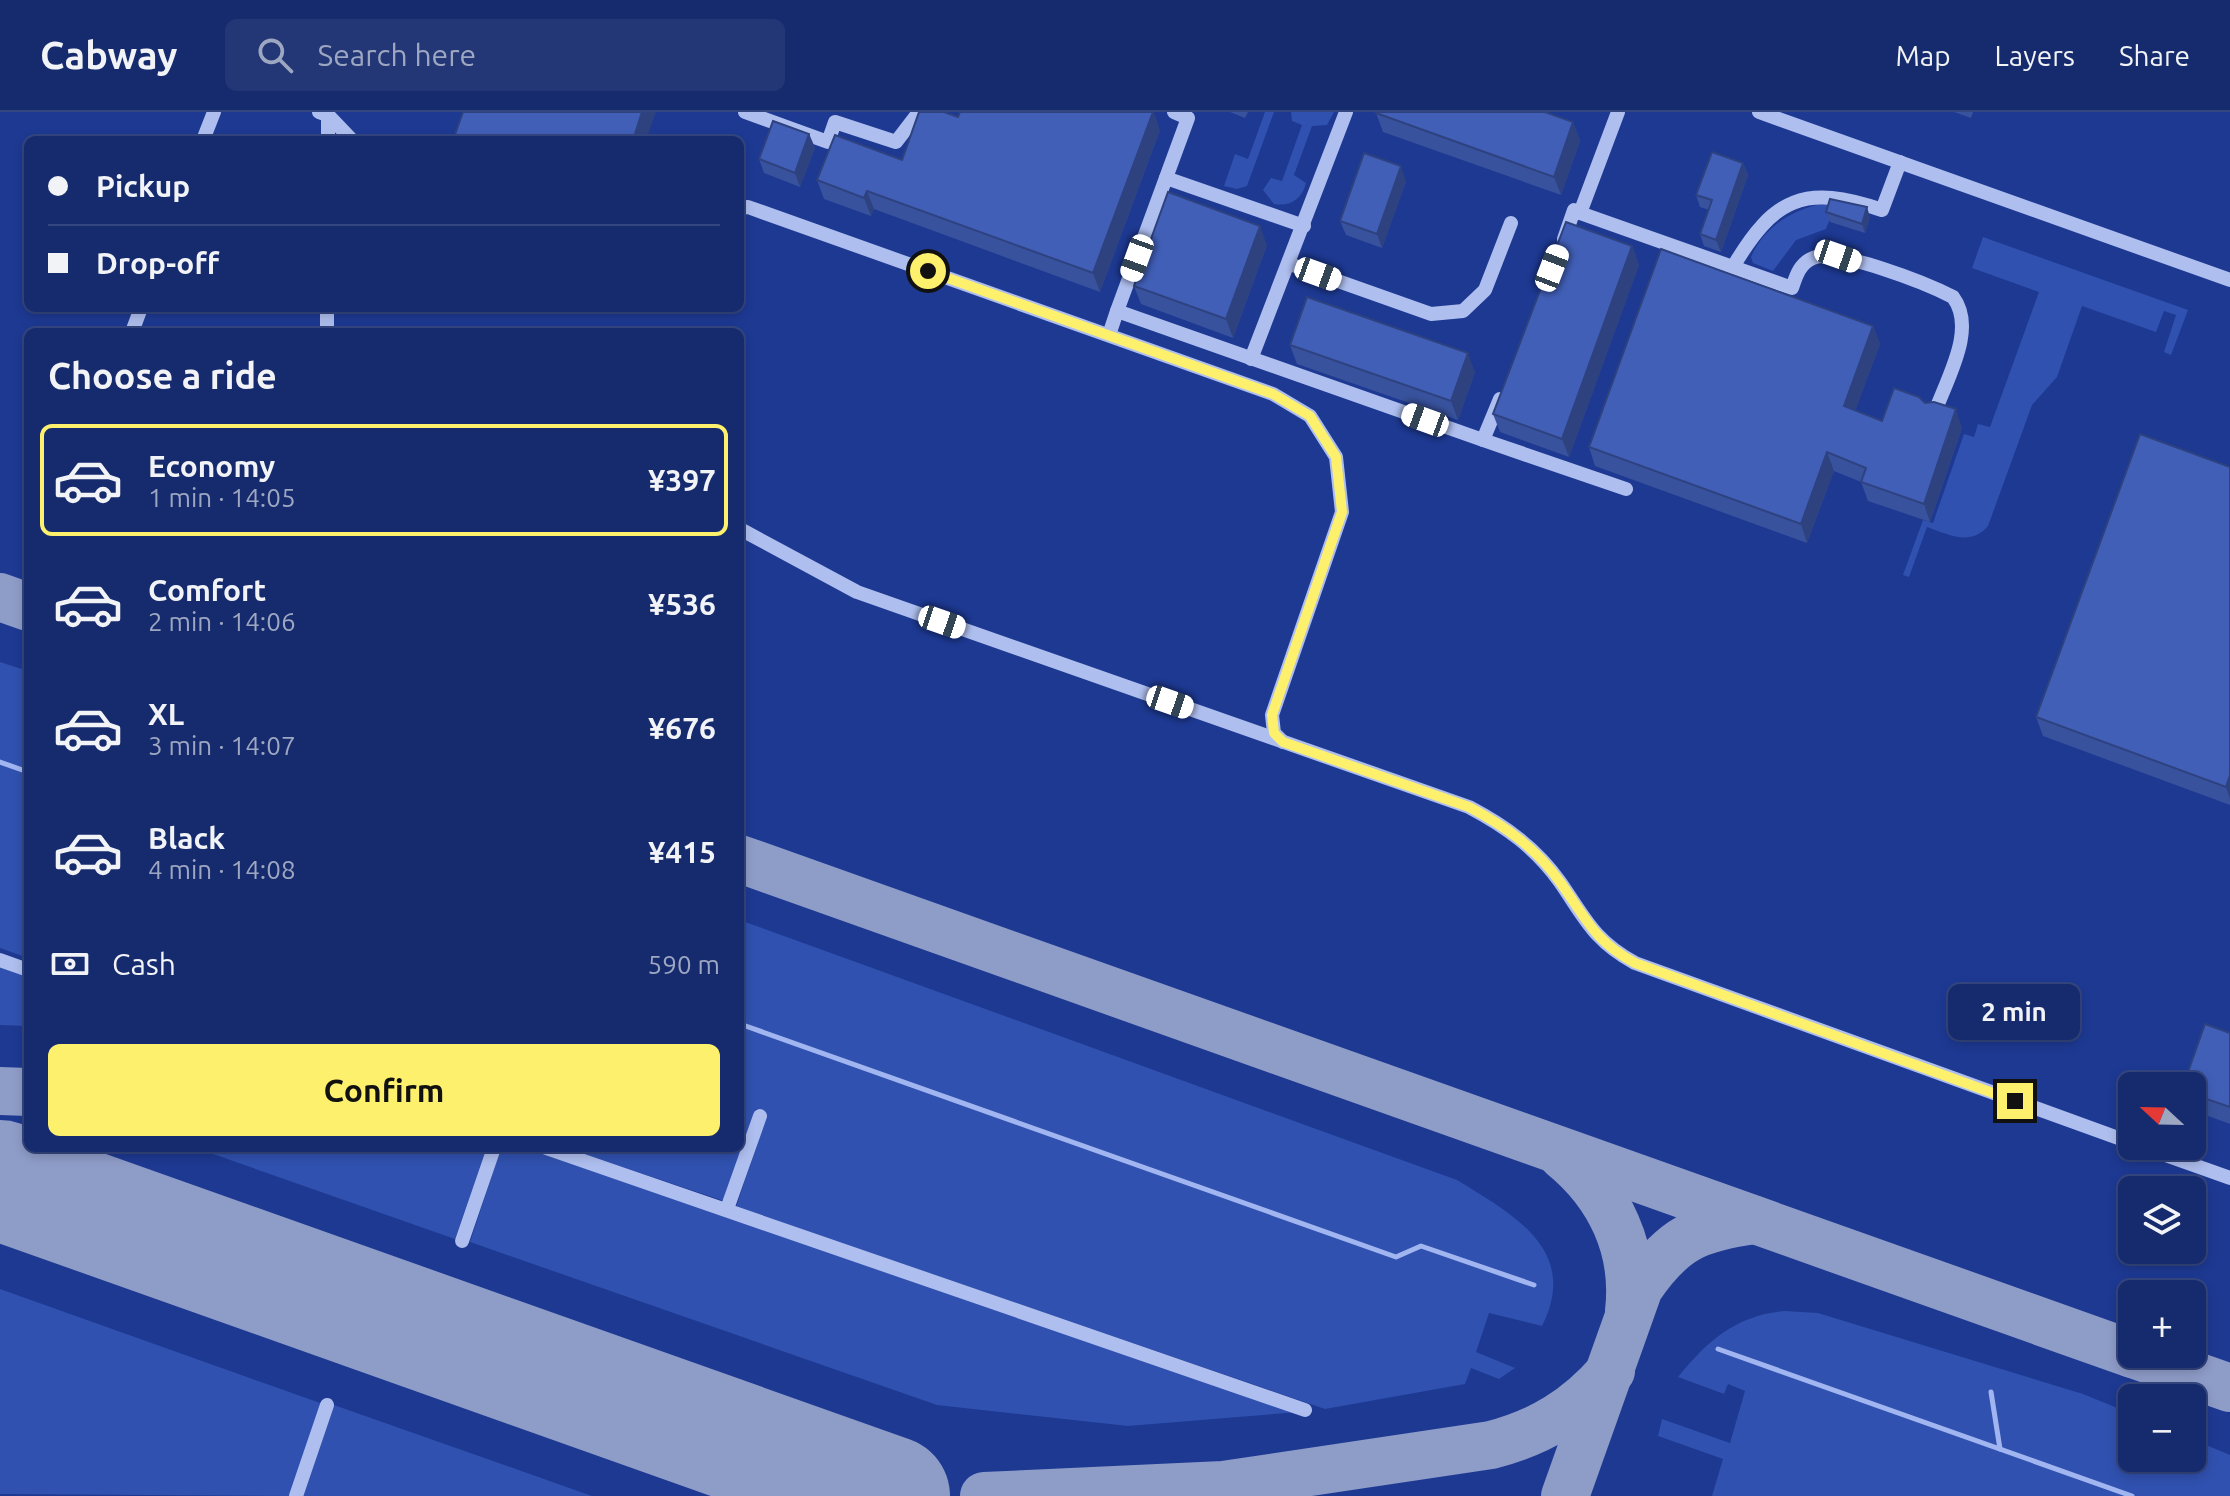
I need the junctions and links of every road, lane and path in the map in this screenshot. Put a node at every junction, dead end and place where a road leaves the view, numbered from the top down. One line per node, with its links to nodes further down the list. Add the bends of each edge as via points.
1 (214, 112): 9 (lane)
2 (745, 112): 3 (lane, via 828,142 835,122 896,142)
3 (919, 112)
4 (1174, 112): 13 (lane, via 1188,118)
5 (1346, 112): 17 (lane)
6 (1618, 112): 15 (lane)
7 (1759, 112): 12 (lane)
8 (324, 114): 10 (lane); 11 (lane)
9 (205, 136)
10 (327, 136)
11 (348, 136)
12 (1900, 162): 20 (lane, via 1882,210 1830,195 1799,199 1770,218); 21 (lane)
13 (1166, 178): 17 (lane); 22 (lane)
14 (744, 208): 23 (lane)
15 (1580, 213): 18 (lane, via 1574,210); 20 (lane)
16 (1511, 223): 19 (lane, via 1485,290 1463,311 1431,314)
17 (1304, 226): 19 (lane)
18 (1558, 254)
19 (1290, 264): 24 (lane)
20 (1733, 267): 26 (lane, via 1792,288 1802,265 1814,257 1838,256 1953,297 1964,316 1963,331)
21 (2230, 280)
22 (1117, 311): 23 (lane); 24 (lane)
23 (1109, 335): 30 (lane, via 1273,394 1310,416 1336,457 1342,512 1272,715 1274,733)
24 (1251, 359): 27 (lane)
25 (1506, 383): 27 (lane)
26 (1935, 412)
27 (1483, 440): 28 (lane)
28 (1626, 489)
29 (744, 531): 30 (lane, via 857,592)
30 (1283, 742): 34 (lane, via 1469,807 1495,821 1540,858 1595,935 1635,963)
31 (0, 960): 32 (lane)
32 (24, 969)
33 (760, 1116): 39 (lane)
34 (2118, 1138)
35 (493, 1152): 40 (lane)
36 (558, 1152): 39 (lane)
37 (2179, 1160): 38 (lane)
38 (2230, 1178)
39 (727, 1209): 42 (lane)
40 (462, 1241)
41 (327, 1405): 43 (lane)
42 (1305, 1410)
43 (296, 1496)

